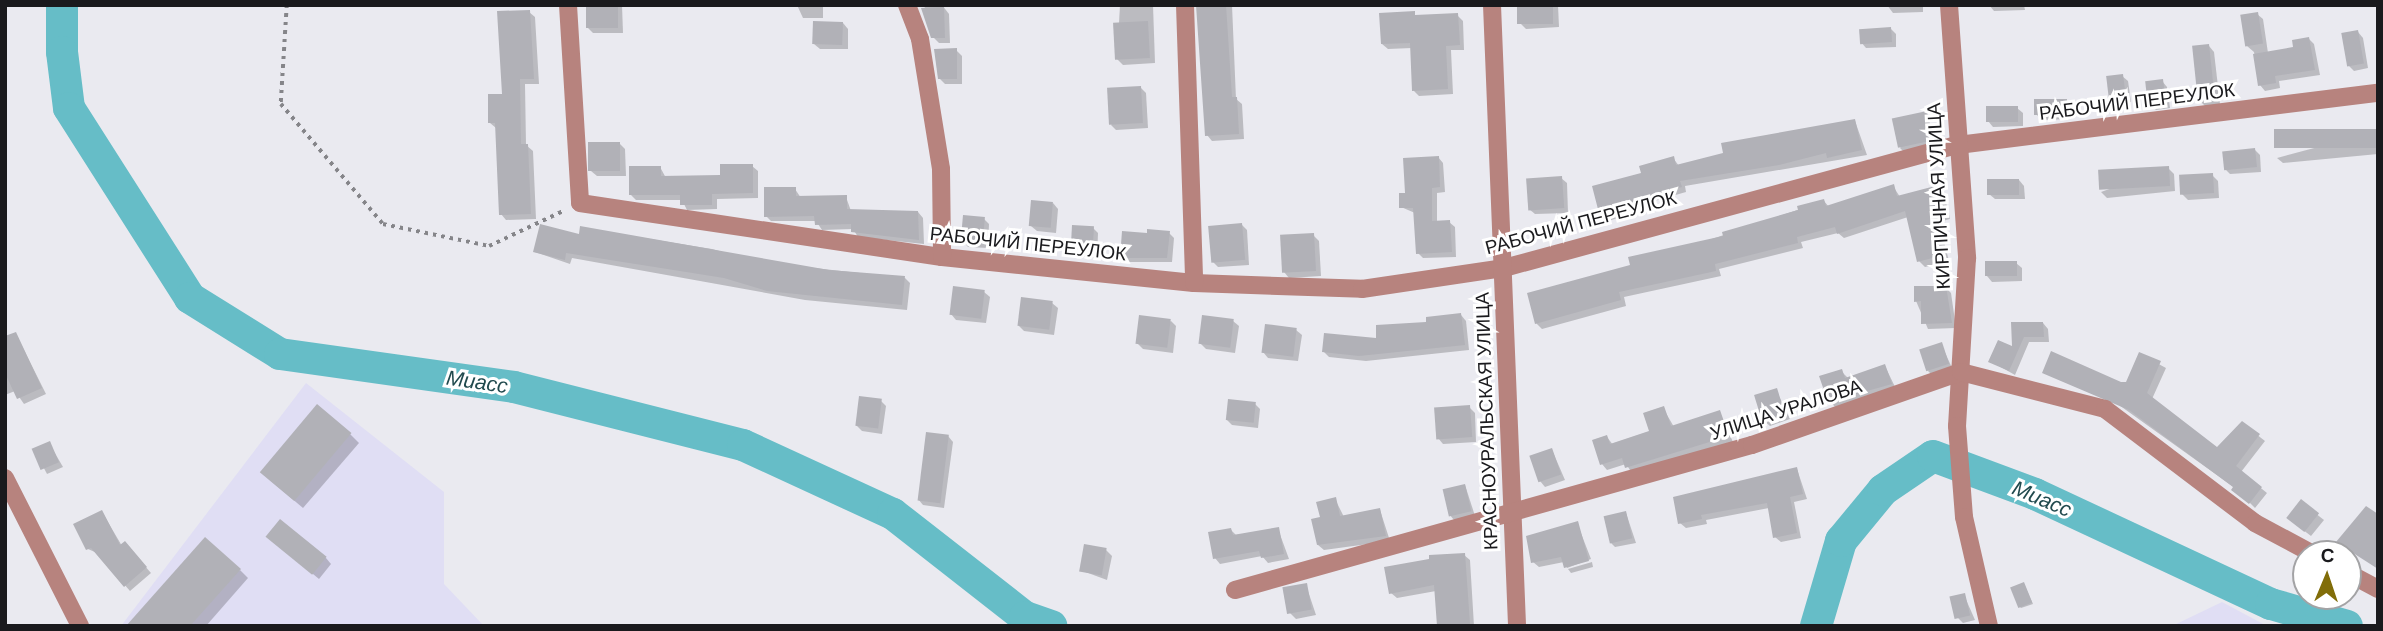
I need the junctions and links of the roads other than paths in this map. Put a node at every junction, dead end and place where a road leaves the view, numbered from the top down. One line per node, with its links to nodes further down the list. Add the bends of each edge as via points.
1 (568, 5): 8 (street, РАБОЧИЙ ПЕРЕУЛОК, via 580,203)
2 (907, 5): 8 (street, via 920,39 941,170)
3 (1185, 5): 10 (street)
4 (1492, 5): 9 (street, КРАСНОУРАЛЬСКАЯ УЛИЦА)
5 (1948, 5): 7 (street, КИРПИЧНАЯ УЛИЦА)
6 (2378, 93): 7 (street, РАБОЧИЙ ПЕРЕУЛОК)
7 (1958, 145): 9 (street, РАБОЧИЙ ПЕРЕУЛОК); 11 (street, КИРПИЧНАЯ УЛИЦА, via 1967,258)
8 (942, 257): 10 (street, РАБОЧИЙ ПЕРЕУЛОК)
9 (1504, 268): 10 (street, РАБОЧИЙ ПЕРЕУЛОК, via 1362,289); 13 (street, КРАСНОУРАЛЬСКАЯ УЛИЦА)
10 (1194, 283)
11 (1961, 372): 13 (street, УЛИЦА УРАЛОВА, via 1752,445); 14 (street, via 2105,409 2255,523); 20 (street, КИРПИЧНАЯ УЛИЦА, via 1957,426 1964,517)
12 (5, 478): 18 (street)
13 (1510, 514): 17 (street, УЛИЦА УРАЛОВА); 19 (street, КРАСНОУРАЛЬСКАЯ УЛИЦА)
14 (2292, 543)
15 (2362, 580): 16 (street)
16 (2378, 589)
17 (1235, 590)
18 (80, 626)
19 (1517, 626)
20 (1989, 626)

